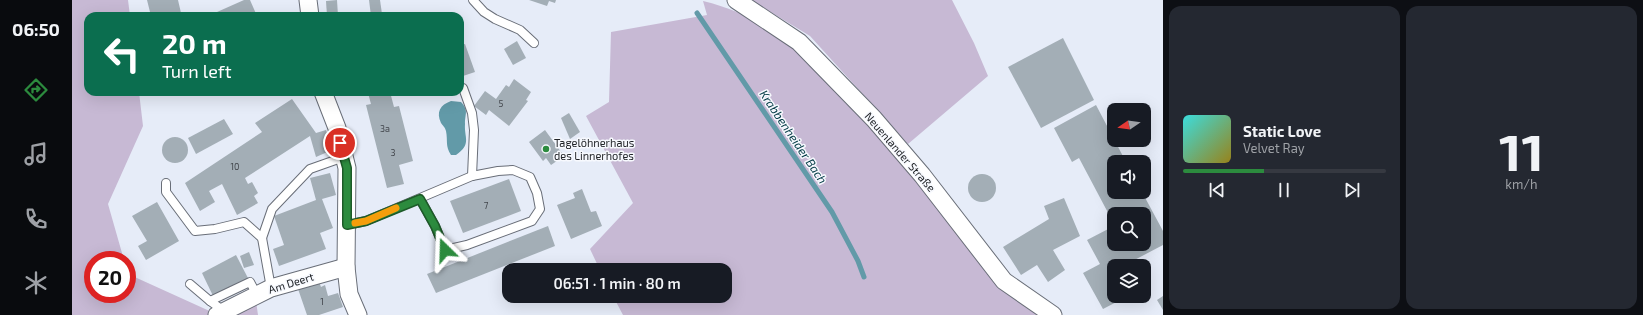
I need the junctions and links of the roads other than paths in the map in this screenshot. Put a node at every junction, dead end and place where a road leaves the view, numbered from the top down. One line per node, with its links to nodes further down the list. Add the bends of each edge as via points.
1 (308, 0): 4 (street)
2 (473, 0): 5 (lane, via 484,12 520,30)
3 (736, 0): 19 (street, Neuenlander Straße, via 799,42 874,119 1004,281)
4 (310, 12)
5 (534, 43)
6 (464, 91): 9 (lane, via 472,112 474,130)
7 (325, 96): 8 (street, via 337,128)
8 (344, 157): 12 (street, via 347,168); 13 (lane, via 310,169 272,209)
9 (472, 176): 11 (lane); 11 (lane, via 513,170 530,177 540,209 532,221 445,250)
10 (166, 183): 13 (lane, via 166,192 195,231 244,222)
11 (420, 199): 12 (lane, via 366,221)
12 (347, 225): 14 (street)
13 (262, 238): 16 (lane)
14 (346, 268): 16 (street, Am Deert); 18 (street, via 350,294)
15 (190, 284): 17 (lane)
16 (264, 292): 17 (street, Am Deert)
17 (217, 309)
18 (358, 315)
19 (1053, 315)

